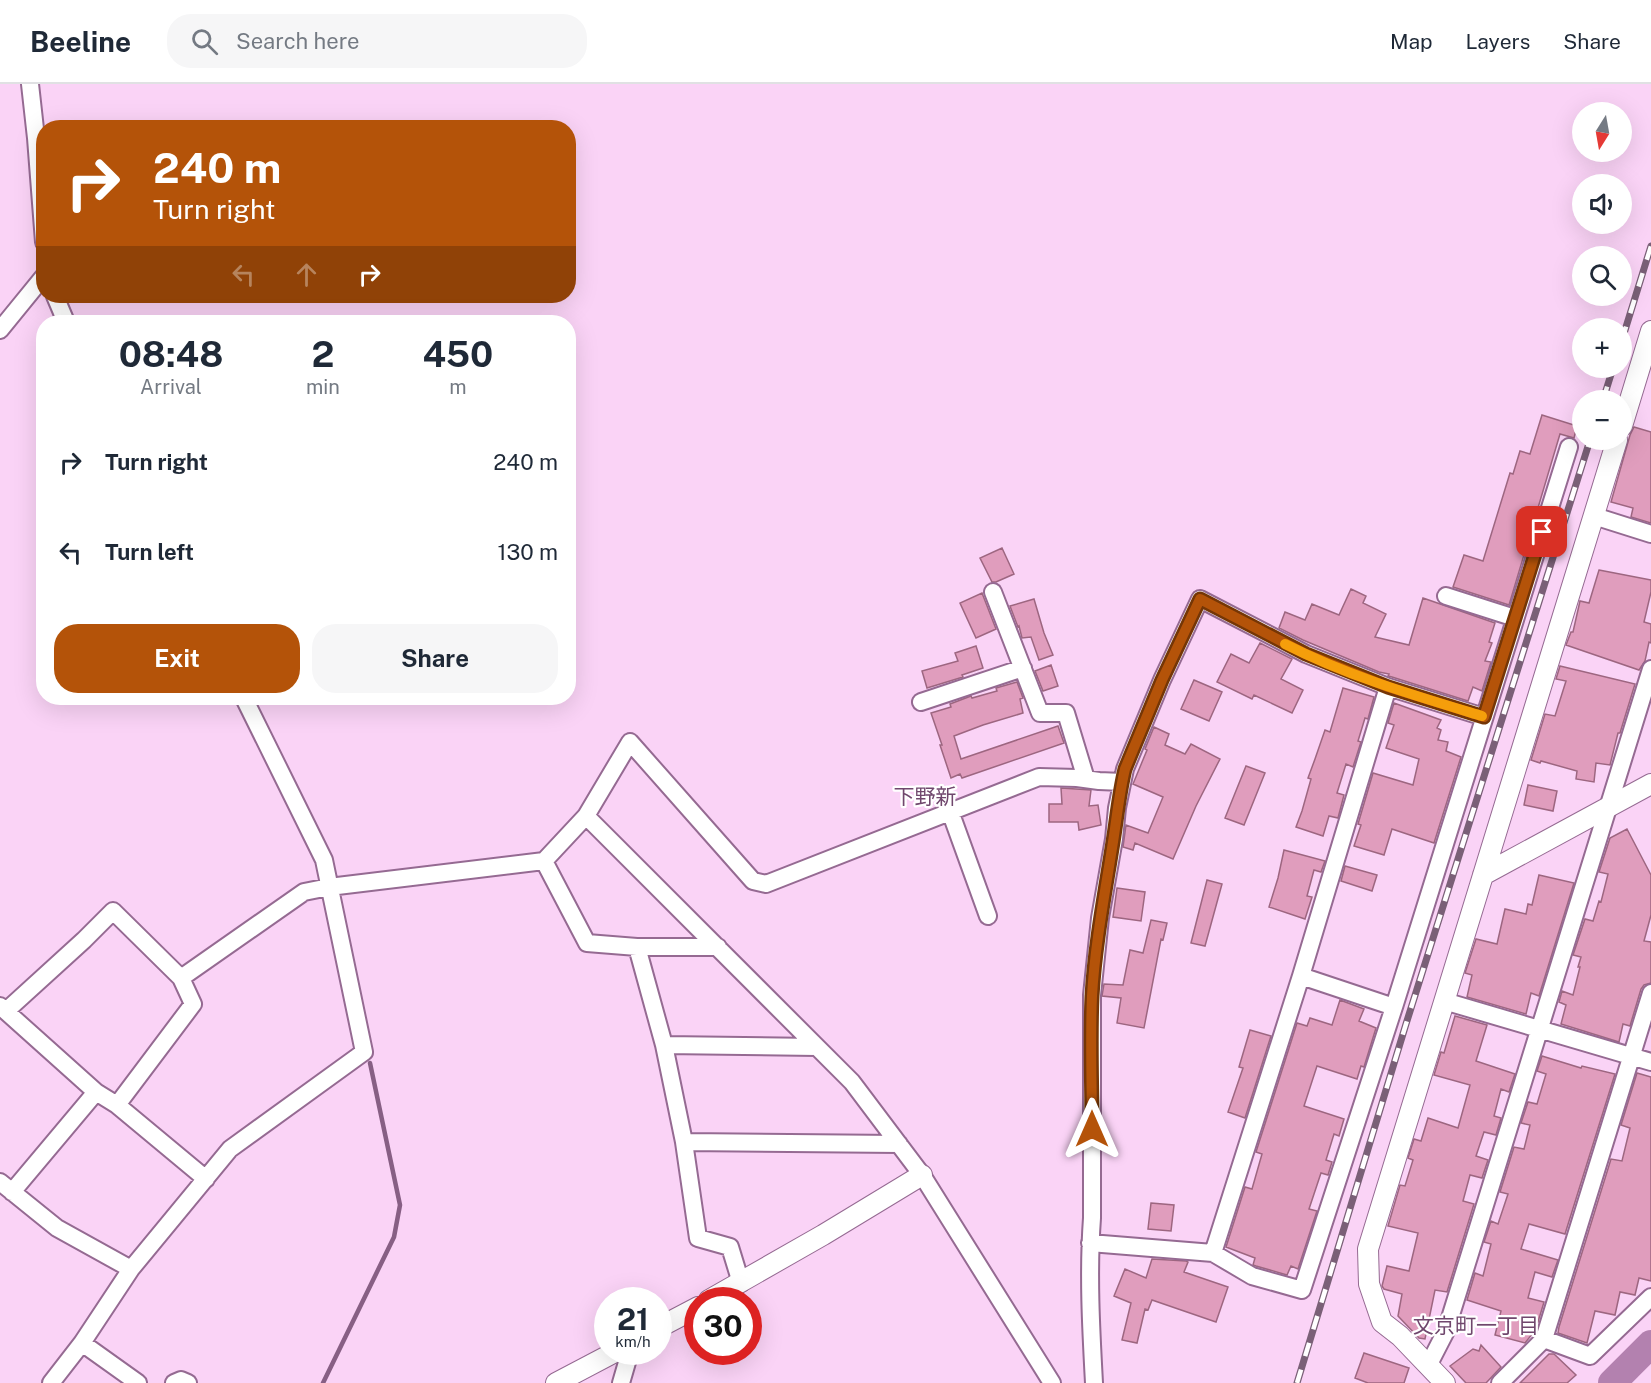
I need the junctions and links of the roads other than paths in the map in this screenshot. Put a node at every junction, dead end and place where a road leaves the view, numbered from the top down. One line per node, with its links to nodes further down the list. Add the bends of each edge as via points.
1 (30, 84): 2 (street)
2 (36, 138)
3 (36, 286): 4 (street)
4 (0, 330)
5 (1651, 331): 6 (street)
6 (1632, 393)
7 (1569, 447): 13 (street)
8 (1614, 450): 9 (street)
9 (1594, 516): 10 (street); 27 (street)
10 (1651, 534)
11 (993, 592): 14 (street)
12 (1446, 596): 13 (street)
13 (1515, 618): 19 (street)
14 (1023, 668): 17 (street); 20 (street, via 1040,713 1065,713)
15 (1651, 669): 23 (street)
16 (1388, 687): 19 (street); 21 (street, via 1306,654 1200,599 1162,680); 32 (street)
17 (921, 702)
18 (247, 705): 28 (street, via 324,860)
19 (1484, 717): 36 (street)
20 (1086, 779): 21 (street); 24 (street, via 1039,777)
21 (1122, 782): 50 (street, via 1092,995)
22 (1651, 784): 23 (street)
23 (1608, 808): 27 (street); 38 (street)
24 (950, 811): 25 (street, via 766,884 753,880 630,742); 29 (street)
25 (586, 816): 26 (street); 31 (street)
26 (544, 861): 28 (street); 30 (street, via 587,943)
27 (1484, 875): 35 (street)
28 (329, 887): 33 (street, via 304,892); 48 (street, via 364,1052 230,1149)
29 (988, 916)
30 (637, 947): 31 (street); 39 (street)
31 (718, 947): 40 (street)
32 (1302, 976): 36 (street); 51 (street)
33 (181, 978): 37 (street, via 113,911); 44 (street, via 193,1004)
34 (1651, 993): 41 (street)
35 (1444, 1001): 38 (street); 60 (street, via 1368,1249 1368,1284 1382,1322)
36 (1394, 1007): 51 (street, via 1302,1290 1252,1276)
37 (3, 1008): 43 (street)
38 (1539, 1029): 41 (street); 60 (street, via 1446,1331)
39 (664, 1045): 40 (street); 45 (street)
40 (817, 1047): 46 (street, via 852,1082)
41 (1631, 1056): 42 (street); 56 (street)
42 (1651, 1062)
43 (96, 1092): 44 (street); 49 (street)
44 (117, 1105): 48 (street)
45 (684, 1142): 46 (street); 53 (street, via 698,1238 730,1247)
46 (899, 1144): 47 (street)
47 (922, 1175): 53 (street); 67 (street)
48 (206, 1179): 52 (street)
49 (6, 1187): 52 (street, via 57,1228)
50 (1090, 1243): 51 (street); 68 (street)
51 (1213, 1253)
52 (131, 1269): 57 (street)
53 (741, 1283): 54 (street)
54 (733, 1287)
55 (1651, 1297): 56 (street, via 1590,1356)
56 (1544, 1339): 70 (street)
57 (82, 1343): 61 (street); 62 (street)
58 (594, 1363): 65 (street)
59 (626, 1365): 66 (street)
60 (1428, 1365): 69 (street)
61 (51, 1383)
62 (138, 1383)
63 (174, 1383): 64 (street)
64 (188, 1383)
65 (556, 1383)
66 (621, 1383)
67 (1052, 1383)
68 (1094, 1383)
69 (1445, 1383)
70 (1500, 1383)

